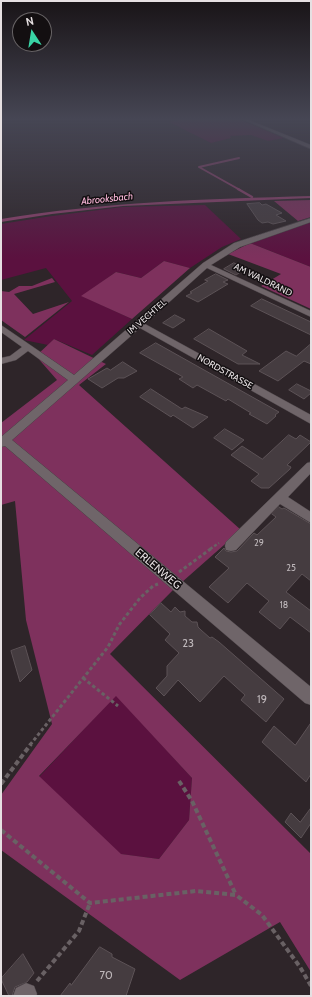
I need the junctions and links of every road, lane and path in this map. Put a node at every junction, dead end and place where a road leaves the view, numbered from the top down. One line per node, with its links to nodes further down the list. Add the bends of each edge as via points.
1 (311, 220): 2 (street, IM VECHTEL, via 258,236 237,245)
2 (206, 264): 3 (street, AM WALDRAND); 4 (street, IM VECHTEL)
3 (311, 314)
4 (139, 324): 8 (street, IM VECHTEL); 9 (street, NORDSTRASSE)
5 (1, 328): 6 (street)
6 (28, 347): 7 (street, via 13,358); 8 (street)
7 (1, 361)
8 (75, 380): 10 (street, IM VECHTEL)
9 (311, 420)
10 (3, 442): 16 (street, ERLENWEG)
11 (311, 466): 12 (street)
12 (279, 497): 13 (street); 14 (street)
13 (311, 518)
14 (241, 535): 15 (street); 16 (path, via 232,534)
15 (231, 546)
16 (169, 579): 17 (path, via 153,586 140,598 119,625 108,647); 18 (street, ERLENWEG)
17 (83, 678): 19 (path); 21 (path)
18 (311, 697)
19 (118, 706)
20 (179, 781): 23 (path, via 192,801)
21 (1, 784)
22 (1, 830): 24 (path)
23 (236, 895): 24 (path, via 196,891); 25 (path, via 262,915)
24 (90, 903): 26 (path, via 79,931)
25 (311, 986)
26 (25, 995)

